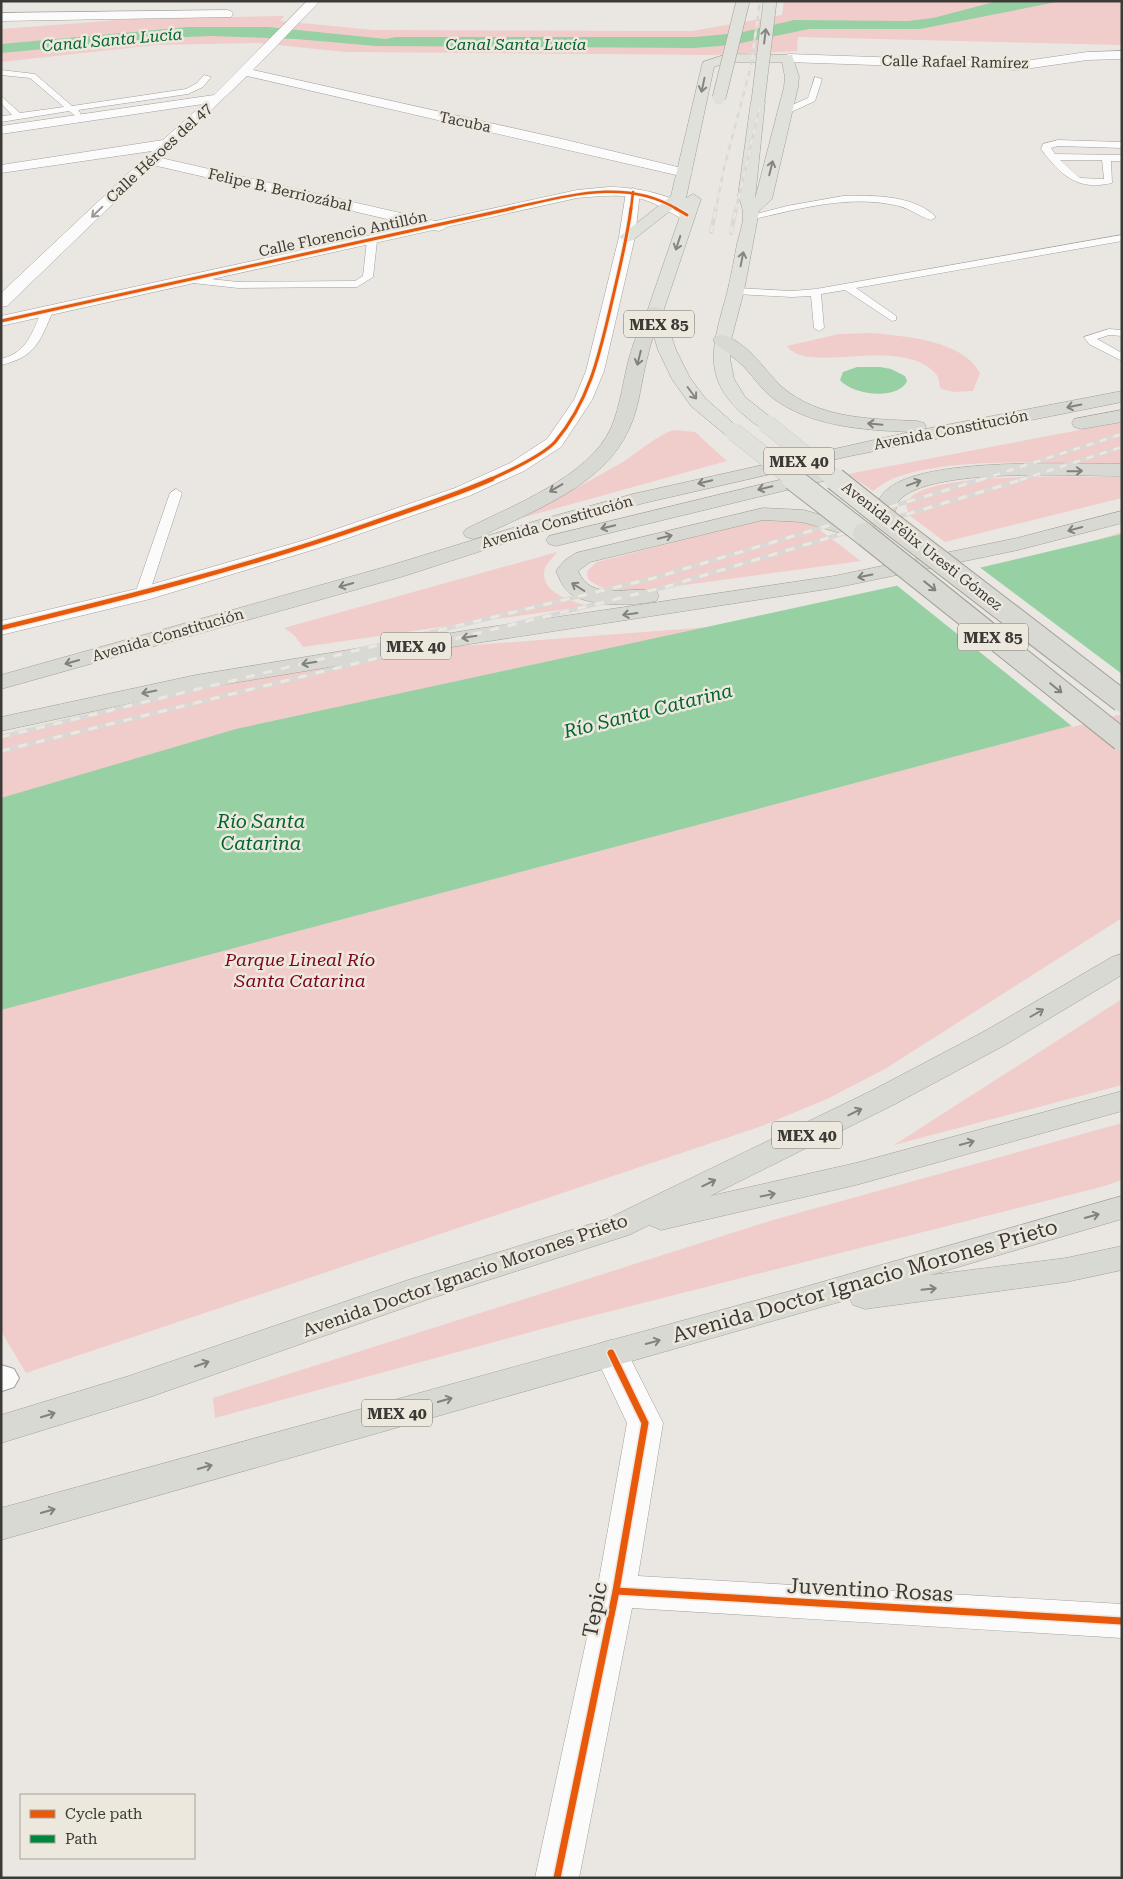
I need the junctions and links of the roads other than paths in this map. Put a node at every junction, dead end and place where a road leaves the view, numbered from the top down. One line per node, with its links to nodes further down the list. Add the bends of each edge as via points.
1 (314, 1): 9 (street, Calle Héroes del 47)
2 (743, 1): 17 (main road, bridge)
3 (770, 1): 29 (main road, Avenida Félix Uresti Gómez / MEX 85, one-way to 3, bridge)
4 (227, 14): 5 (street)
5 (1, 17)
6 (1122, 55): 7 (street, Calle Rafael Ramírez, via 1099,54 1018,66)
7 (788, 58): 14 (main road, via 792,77); 27 (main road, one-way to 27, via 727,58 708,65)
8 (1, 72): 15 (lane, via 32,76)
9 (245, 72): 13 (street, Calle Héroes del 47); 27 (street, Tacuba, via 562,143)
10 (208, 77): 15 (lane, via 188,91)
11 (818, 80): 14 (lane, via 812,99)
12 (1, 98): 16 (lane)
13 (218, 98): 15 (street); 20 (street, Calle Héroes del 47)
14 (786, 110): 29 (main road, one-way to 14, via 764,199)
15 (77, 114): 16 (lane); 19 (street)
16 (18, 116): 18 (lane)
17 (714, 116)
18 (1, 118)
19 (1, 130)
20 (167, 144): 25 (street, Calle Héroes del 47); 26 (street)
21 (1122, 145): 22 (lane, via 1051,144 1046,149)
22 (1052, 157): 23 (lane); 23 (lane, via 1077,182 1084,183 1109,181)
23 (1106, 158): 24 (lane)
24 (1122, 158)
25 (150, 160): 31 (street, Felipe B. Berriozábal); 39 (street, Calle Héroes del 47, one-way to 39)
26 (1, 170)
27 (689, 187): 28 (street, Calle Florencio Antillón, via 651,195); 32 (main road); 41 (main road, MEX 85, one-way to 41, via 687,215)
28 (633, 192): 31 (street, Calle Florencio Antillón, via 577,194); 32 (street)
29 (750, 208): 30 (lane, via 848,199 901,203); 37 (main road, Avenida Félix Uresti Gómez / MEX 85, one-way to 29)
30 (931, 217)
31 (439, 226): 34 (street, Calle Florencio Antillón)
32 (627, 237): 59 (street, via 595,371 583,400 554,443 517,468 462,492 312,544)
33 (1122, 238): 36 (lane)
34 (372, 241): 35 (street, Calle Florencio Antillón); 35 (lane, via 368,277 357,284 238,285)
35 (193, 280): 40 (street, Calle Florencio Antillón)
36 (847, 287): 38 (lane); 42 (lane)
37 (736, 291): 38 (lane); 46 (main road, Avenida Félix Uresti Gómez / MEX 85)
38 (816, 292): 44 (lane)
39 (1, 302)
40 (48, 312): 43 (street, Calle Florencio Antillón); 48 (lane, via 28,352 15,360)
41 (655, 312): 56 (main road, Avenida Félix Uresti Gómez / MEX 85, one-way to 56, bridge, via 667,350 698,402); 57 (highway, one-way to 57, via 642,344 622,424 603,456 540,498)
42 (892, 318)
43 (1, 321)
44 (819, 328)
45 (1122, 333): 47 (lane, via 1109,332 1090,337 1093,342)
46 (722, 340): 51 (highway, one-way to 46, via 870,424 819,414 781,395); 55 (main road, Avenida Félix Uresti Gómez / MEX 85, bridge, via 725,379 738,400)
47 (1122, 358)
48 (1, 362)
49 (1122, 396): 51 (highway, Avenida Constitución / MEX 40, one-way to 51)
50 (1122, 416): 57 (highway, one-way to 57, via 952,447 755,490 518,549)
51 (958, 428): 57 (highway, Avenida Constitución / MEX 40, one-way to 57, via 640,498)
52 (1122, 470): 55 (highway, one-way to 52, via 886,505 898,491 934,478 976,472)
53 (176, 493): 59 (lane)
54 (1122, 517): 58 (highway, MEX 40, one-way to 58, via 1008,546)
55 (884, 518): 64 (highway, Avenida Félix Uresti Gómez / MEX 85, bridge)
56 (864, 534): 58 (highway, one-way to 56, via 758,584 648,596 597,596 579,590 569,582 567,571 583,557 763,514 804,516); 66 (highway, Avenida Félix Uresti Gómez / MEX 85, one-way to 66, bridge)
57 (393, 572): 63 (highway, Avenida Constitución / MEX 40, one-way to 63)
58 (834, 582): 65 (highway, MEX 40, one-way to 65, via 196,682)
59 (142, 594): 61 (street)
60 (1, 621): 61 (lane)
61 (24, 623): 62 (street)
62 (1, 628)
63 (1, 682)
64 (1122, 701)
65 (1, 724)
66 (1122, 740)
67 (1122, 963): 70 (highway, Avenida Doctor Ignacio Morones Prieto / MEX 40, one-way to 67, via 884,1097 995,1038)
68 (1122, 1101): 70 (highway, one-way to 68, via 856,1174)
69 (1122, 1207): 72 (highway, Avenida Doctor Ignacio Morones Prieto / MEX 40, one-way to 69)
70 (618, 1227): 74 (highway, Avenida Doctor Ignacio Morones Prieto / MEX 40, one-way to 70, via 135,1388 420,1289)
71 (1122, 1258): 72 (highway, one-way to 71, via 958,1286)
72 (794, 1303): 73 (highway, Avenida Doctor Ignacio Morones Prieto / MEX 40, one-way to 72)
73 (611, 1354): 75 (highway, Avenida Doctor Ignacio Morones Prieto / MEX 40, one-way to 73); 76 (street, Tepic, via 645,1423)
74 (1, 1429)
75 (1, 1524)
76 (616, 1591): 77 (street, Juventino Rosas); 78 (street, Tepic)
77 (1122, 1621)
78 (557, 1878)

